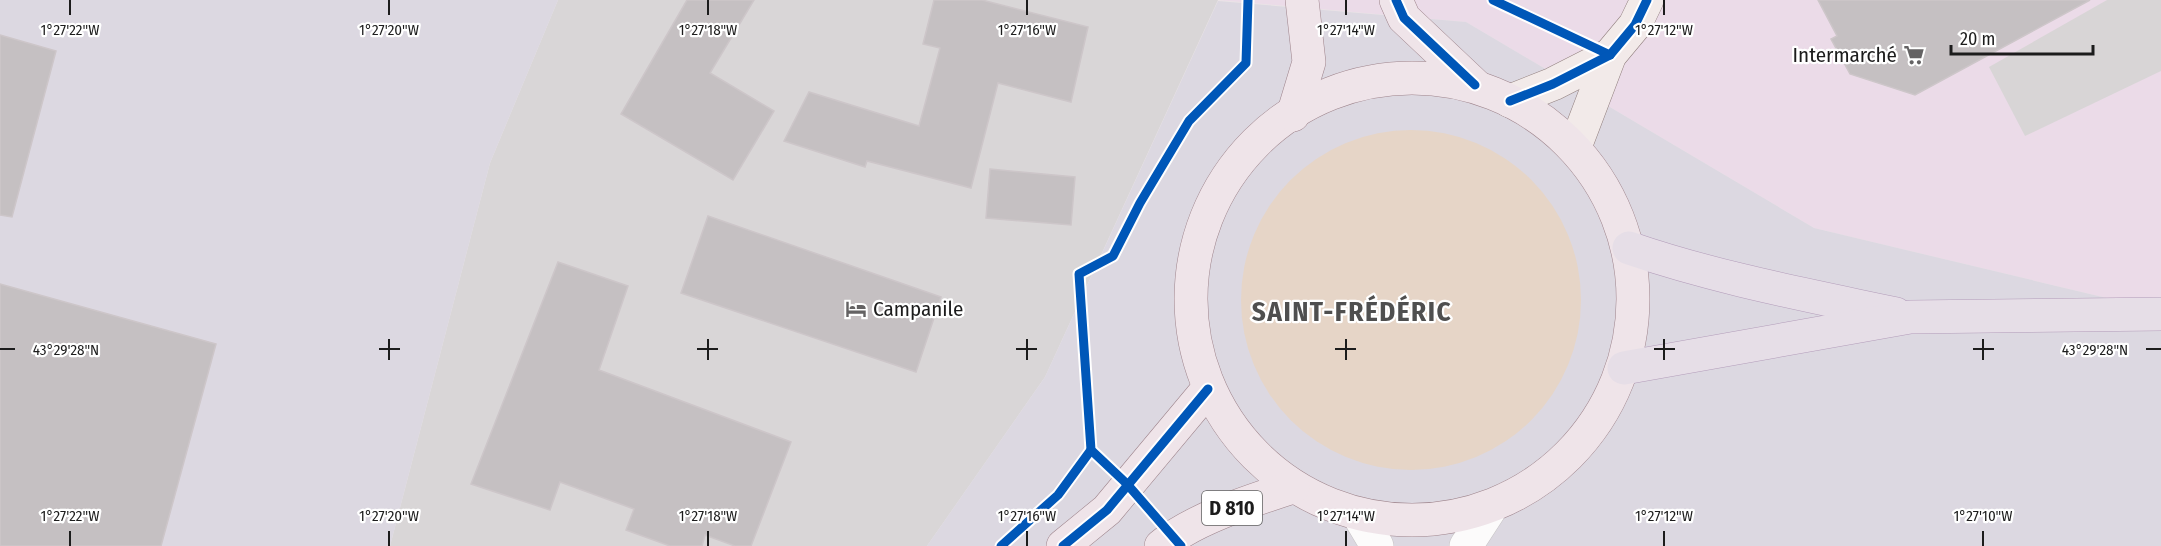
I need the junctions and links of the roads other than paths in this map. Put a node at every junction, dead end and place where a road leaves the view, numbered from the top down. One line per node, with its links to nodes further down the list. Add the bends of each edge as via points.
1 (1302, 0): 7 (main road, via 1309,62)
2 (1396, 0): 5 (main road, via 1404,18)
3 (1647, 0): 4 (street, via 1635,26)
4 (1610, 55): 6 (street); 8 (street)
5 (1475, 85): 6 (main road); 7 (main road, via 1400,77 1339,90)
6 (1510, 101): 8 (main road, via 1529,110)
7 (1293, 115): 13 (main road, via 1267,130 1221,185 1195,250 1191,321)
8 (1575, 147): 9 (main road, via 1608,193)
9 (1629, 248): 11 (highway, via 1737,279); 12 (main road, via 1635,308)
10 (2161, 314): 11 (highway)
11 (1910, 317): 12 (highway)
12 (1624, 368): 15 (main road, via 1595,426 1549,473)
13 (1208, 389): 14 (main road, via 1230,427 1258,460); 17 (main road, via 1107,510)
14 (1293, 487): 16 (main road); 18 (main road, D 810, via 1235,507 1173,536)
15 (1492, 506): 16 (main road, via 1429,520); 20 (street)
16 (1358, 514): 19 (street)
17 (1063, 546)
18 (1161, 546)
19 (1377, 546)
20 (1466, 546)

